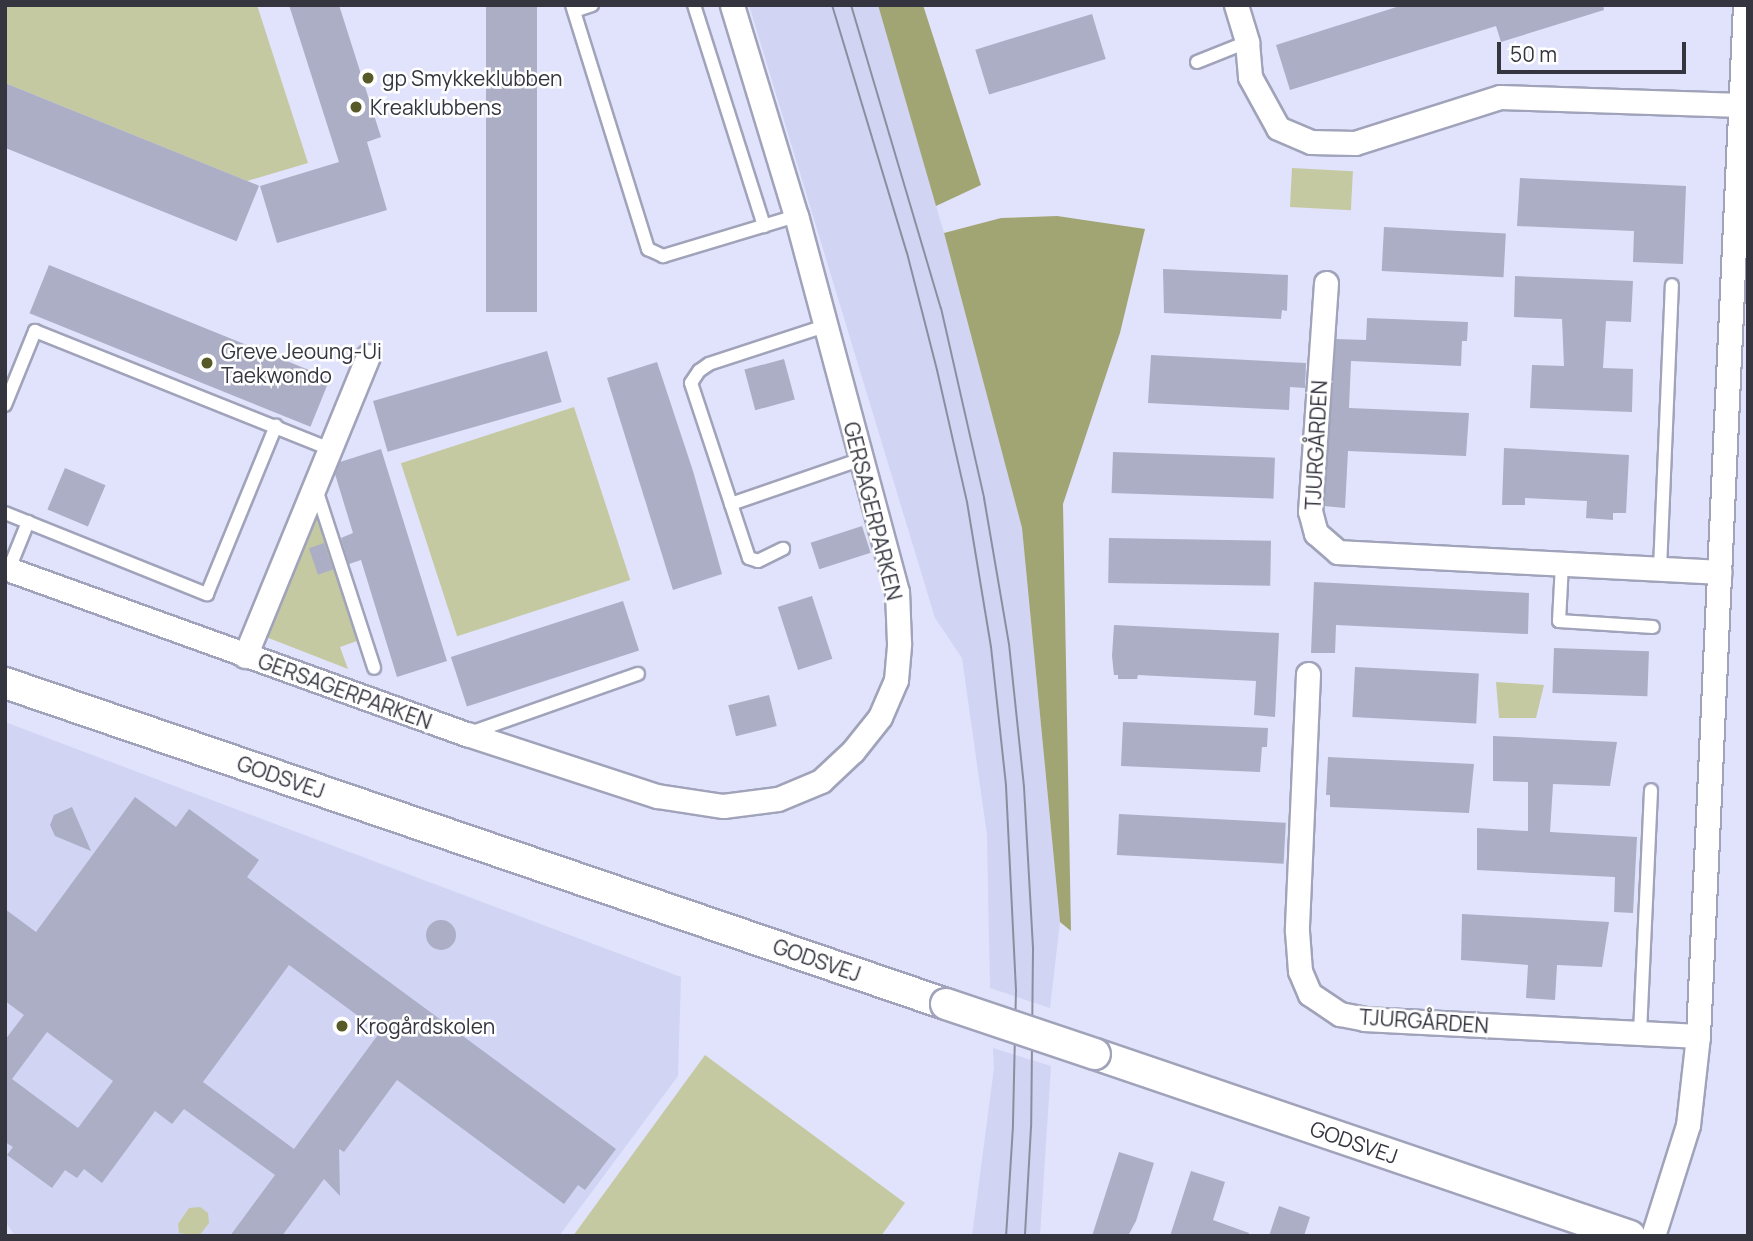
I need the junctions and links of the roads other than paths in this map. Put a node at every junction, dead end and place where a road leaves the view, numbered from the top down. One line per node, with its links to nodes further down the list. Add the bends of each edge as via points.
1 (592, 5): 6 (lane)
2 (694, 5): 11 (lane)
3 (732, 5): 10 (street, GERSAGERPARKEN)
4 (1236, 5): 7 (street)
5 (1745, 5): 9 (street)
6 (573, 8): 11 (lane, via 648,249 663,256)
7 (1247, 42): 8 (lane); 9 (street, via 1250,77 1278,128 1311,142 1355,144 1500,97)
8 (1198, 62)
9 (1741, 105): 28 (street)
10 (796, 216): 11 (lane); 14 (street, GERSAGERPARKEN)
11 (764, 226)
12 (1326, 283): 25 (street, TJURGÅRDEN, via 1310,511 1316,533 1338,552)
13 (1672, 285): 27 (lane)
14 (825, 326): 19 (street, GERSAGERPARKEN); 21 (lane, via 709,364 691,383)
15 (368, 356): 18 (street, GERSAGERPARKEN)
16 (5, 405): 17 (lane, via 35,331)
17 (276, 426): 18 (lane); 23 (lane, via 207,594)
18 (330, 449): 20 (street, GERSAGERPARKEN)
19 (862, 460): 21 (lane); 35 (street, GERSAGERPARKEN, via 897,592 896,680 880,717 821,781 778,799 723,806 657,796)
20 (315, 486): 30 (street, GERSAGERPARKEN); 31 (lane)
21 (731, 504): 24 (lane, via 750,558 758,561)
22 (5, 513): 23 (lane)
23 (28, 522): 26 (lane)
24 (783, 549)
25 (1562, 564): 27 (street, TJURGÅRDEN); 29 (lane, via 1559,621)
26 (7, 569): 30 (street, GERSAGERPARKEN)
27 (1660, 569): 28 (street, TJURGÅRDEN)
28 (1719, 572): 38 (street)
29 (1653, 627)
30 (245, 656): 35 (street, GERSAGERPARKEN)
31 (374, 668)
32 (638, 674): 35 (lane)
33 (1308, 674): 37 (street, TJURGÅRDEN, via 1297,931 1300,971 1310,995 1339,1014 1365,1019)
34 (5, 683): 39 (street, GODSVEJ, bridge)
35 (467, 734)
36 (1651, 790): 37 (lane)
37 (1640, 1033): 38 (street, TJURGÅRDEN)
38 (1698, 1036): 40 (street, via 1688,1125)
39 (1630, 1236)
40 (1653, 1236)

